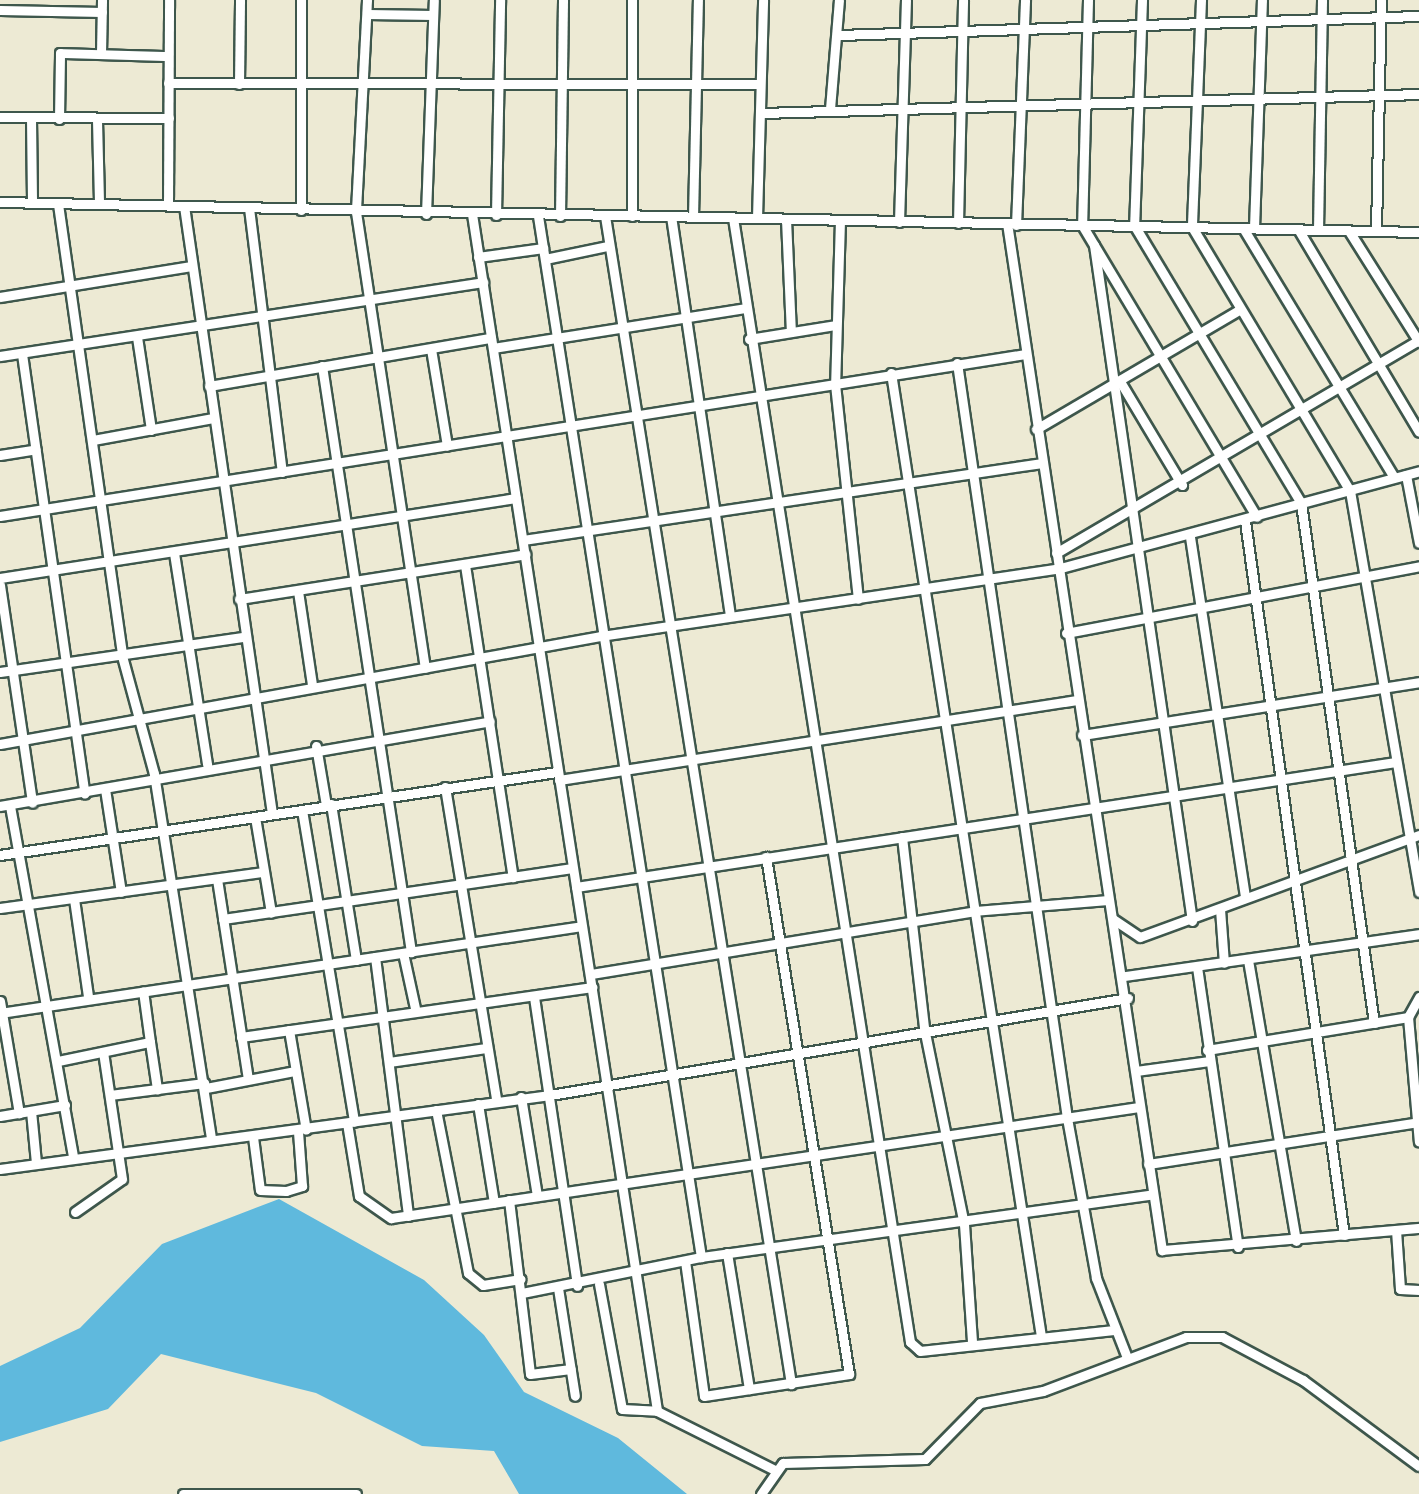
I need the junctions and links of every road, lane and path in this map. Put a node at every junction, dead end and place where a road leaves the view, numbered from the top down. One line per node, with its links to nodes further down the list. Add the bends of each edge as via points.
1 (168, 0): 37 (street)
2 (240, 0): 45 (street)
3 (301, 0): 38 (street)
4 (367, 0): 23 (street)
5 (434, 0): 24 (street)
6 (500, 0): 41 (street)
7 (564, 0): 42 (street)
8 (632, 0): 43 (street)
9 (698, 0): 46 (street)
10 (764, 0): 47 (street)
11 (840, 0): 35 (street)
12 (906, 0): 34 (street)
13 (963, 0): 32 (street)
14 (1025, 0): 33 (street)
15 (1088, 0): 31 (street)
16 (1142, 0): 30 (street)
17 (1201, 0): 29 (street)
18 (1262, 0): 28 (street)
19 (1322, 0): 27 (street)
20 (1382, 0): 26 (street)
21 (102, 6): 22 (street); 36 (street)
22 (0, 10)
23 (367, 14): 24 (street); 39 (street)
24 (433, 15): 40 (street)
25 (1419, 16): 26 (street)
26 (1382, 17): 27 (street); 49 (street)
27 (1322, 18): 28 (street); 50 (street)
28 (1262, 22): 29 (street); 51 (street)
29 (1202, 24): 30 (street); 52 (street)
30 (1142, 27): 31 (street); 53 (street)
31 (1089, 28): 33 (street); 54 (street)
32 (963, 31): 33 (street); 34 (street); 55 (street)
33 (1027, 31): 56 (street)
34 (905, 32): 35 (street); 58 (street)
35 (839, 35): 57 (street)
36 (102, 52): 37 (street); 63 (street, via 60,53)
37 (168, 56): 44 (street)
38 (303, 79): 39 (street); 45 (street); 72 (street)
39 (364, 80): 40 (street); 73 (street)
40 (430, 80): 41 (street); 74 (street)
41 (499, 80): 42 (street); 76 (street)
42 (562, 80): 43 (street); 78 (street)
43 (630, 82): 46 (street); 80 (street)
44 (168, 83): 45 (street); 62 (street)
45 (239, 84)
46 (696, 84): 47 (street); 82 (street)
47 (760, 84): 59 (street)
48 (1419, 94): 49 (street)
49 (1379, 95): 50 (street); 97 (street)
50 (1320, 97): 51 (street); 95 (street)
51 (1262, 98): 52 (street); 93 (street)
52 (1199, 100): 53 (street); 92 (street)
53 (1141, 104): 54 (street); 91 (street)
54 (1081, 106): 56 (street); 90 (street)
55 (963, 108): 56 (street); 58 (street); 88 (street)
56 (1022, 108): 89 (street)
57 (830, 109): 58 (street); 59 (street)
58 (902, 110): 87 (street)
59 (761, 113): 84 (street)
60 (0, 117): 61 (street)
61 (31, 118): 63 (street); 66 (street)
62 (169, 118): 64 (street); 69 (street)
63 (59, 119): 64 (street)
64 (98, 120): 68 (street)
65 (0, 202): 66 (street)
66 (32, 203): 67 (street)
67 (58, 204): 68 (street); 105 (street)
68 (100, 204): 69 (street)
69 (168, 205): 70 (street)
70 (184, 206): 71 (street); 103 (street)
71 (248, 208): 72 (street); 110 (street)
72 (301, 210): 73 (street)
73 (356, 212): 74 (street); 107 (street)
74 (426, 214): 75 (street)
75 (472, 214): 76 (street); 102 (street)
76 (496, 214): 77 (street)
77 (538, 216): 78 (street); 101 (street)
78 (560, 216): 79 (street)
79 (605, 216): 80 (street); 100 (street)
80 (632, 216): 81 (street)
81 (672, 216): 82 (street); 111 (street)
82 (694, 217): 83 (street)
83 (733, 218): 84 (street); 108 (street)
84 (756, 218): 85 (street)
85 (786, 218): 86 (street); 115 (street)
86 (840, 220): 87 (street); 112 (street)
87 (899, 222): 88 (street)
88 (958, 223): 89 (street)
89 (1011, 224): 90 (street); 125 (street)
90 (1082, 225): 91 (street); 99 (street)
91 (1134, 226): 92 (street); 116 (street)
92 (1192, 228): 93 (street); 109 (street)
93 (1248, 228): 94 (street); 137 (street)
94 (1298, 230): 95 (street); 131 (street)
95 (1318, 230): 96 (street)
96 (1349, 231): 97 (street); 120 (street)
97 (1376, 231): 98 (street)
98 (1419, 232)
99 (1094, 245): 128 (street); 136 (street)
100 (607, 246): 101 (street); 114 (street)
101 (544, 254): 102 (street); 118 (street)
102 (478, 257): 104 (street)
103 (192, 266): 105 (street); 113 (street)
104 (482, 282): 107 (street); 121 (street)
105 (68, 286): 106 (street); 122 (street)
106 (0, 297)
107 (369, 300): 110 (street); 127 (street)
108 (745, 308): 111 (street); 119 (street)
109 (1239, 310): 116 (street); 141 (street)
110 (259, 316): 113 (street); 133 (street)
111 (686, 316): 114 (street); 139 (street)
112 (835, 325): 115 (street); 134 (street)
113 (199, 326): 117 (street); 135 (street)
114 (620, 326): 118 (street); 140 (street)
115 (791, 332): 119 (street)
116 (1198, 332): 128 (street); 148 (street)
117 (137, 336): 122 (street); 145 (street)
118 (556, 337): 121 (street); 143 (street)
119 (749, 339): 138 (street)
120 (1419, 341): 131 (street)
121 (492, 343): 123 (street); 147 (street)
122 (78, 344): 124 (street); 149 (street)
123 (432, 348): 127 (street); 150 (street)
124 (22, 354): 126 (street); 151 (street)
125 (1025, 354): 129 (street); 144 (street)
126 (0, 356)
127 (378, 357): 130 (street); 153 (street)
128 (1162, 358): 136 (street); 154 (street)
129 (957, 364): 132 (street); 159 (street)
130 (322, 366): 133 (street); 156 (street)
131 (1378, 366): 137 (street); 146 (street)
132 (891, 373): 134 (street); 163 (street)
133 (268, 377): 135 (street); 158 (street)
134 (836, 384): 138 (street); 166 (street)
135 (208, 386): 142 (street)
136 (1116, 386): 144 (street); 164 (street); 176 (street)
137 (1341, 390): 141 (street); 161 (street)
138 (762, 396): 139 (street); 168 (street)
139 (698, 404): 140 (street); 172 (street)
140 (635, 414): 143 (street); 178 (street)
141 (1301, 414): 148 (street); 165 (street)
142 (213, 418): 145 (street); 162 (street)
143 (570, 424): 147 (street); 180 (street)
144 (1036, 429): 155 (street)
145 (151, 430): 149 (street)
146 (1419, 432)
147 (507, 434): 150 (street); 167 (street)
148 (1262, 436): 154 (street); 170 (street)
149 (93, 440): 169 (street)
150 (447, 446): 153 (street)
151 (36, 449): 152 (street); 171 (street)
152 (0, 455)
153 (392, 456): 156 (street); 174 (street)
154 (1223, 460): 164 (street); 175 (street)
155 (1042, 463): 159 (street); 187 (street)
156 (335, 464): 158 (street); 179 (street)
157 (1419, 471): 160 (street)
158 (282, 472): 162 (street)
159 (972, 473): 163 (street); 196 (street)
160 (1406, 475): 161 (street); 184 (street)
161 (1394, 477): 165 (street)
162 (222, 482): 169 (street); 182 (street)
163 (908, 483): 166 (street); 200 (street)
164 (1182, 485): 176 (street)
165 (1350, 491): 170 (street); 195 (street)
166 (843, 492): 168 (street); 204 (street)
167 (516, 498): 174 (street); 183 (street)
168 (779, 501): 172 (street); 206 (street)
169 (100, 503): 171 (street); 189 (street)
170 (1301, 503): 175 (street); 199 (street)
171 (48, 510): 173 (street); 192 (street)
172 (716, 511): 178 (street); 207 (street)
173 (0, 516)
174 (403, 516): 179 (street); 194 (street)
175 (1257, 517): 177 (street)
176 (1130, 518): 185 (street); 187 (street)
177 (1244, 521): 181 (street); 202 (street)
178 (650, 522): 180 (street); 209 (street)
179 (346, 525): 182 (street); 198 (street)
180 (587, 531): 183 (street); 211 (street)
181 (1190, 537): 185 (street); 205 (street)
182 (230, 540): 186 (street); 203 (street)
183 (523, 540): 188 (street)
184 (1419, 543)
185 (1134, 552): 193 (street); 208 (street)
186 (174, 553): 189 (street); 213 (street)
187 (1056, 553): 193 (street)
188 (525, 554): 190 (street); 214 (street)
189 (108, 560): 192 (street); 215 (street)
190 (465, 564): 194 (street); 216 (street)
191 (1419, 566): 195 (street)
192 (55, 568): 197 (street); 217 (street)
193 (1057, 569): 196 (street); 210 (street)
194 (412, 573): 198 (street); 218 (street)
195 (1370, 574): 199 (street); 224 (street)
196 (991, 580): 200 (street); 230 (street)
197 (0, 581): 219 (street)
198 (355, 582): 201 (street); 221 (street)
199 (1314, 584): 202 (street); 226 (street)
200 (923, 590): 204 (street); 235 (street)
201 (298, 591): 203 (street); 223 (street)
202 (1257, 596): 205 (street); 228 (street)
203 (239, 599): 212 (street)
204 (858, 599): 206 (street)
205 (1202, 608): 208 (street); 231 (street)
206 (792, 609): 207 (street); 241 (street)
207 (730, 616): 209 (street)
208 (1146, 618): 210 (street); 234 (street)
209 (667, 627): 211 (street); 244 (street)
210 (1066, 634): 227 (street)
211 (601, 636): 214 (street); 247 (street)
212 (242, 638): 213 (street); 225 (street)
213 (187, 646): 215 (street); 229 (street)
214 (539, 647): 216 (street); 250 (street)
215 (122, 656): 217 (street); 232 (street)
216 (480, 658): 218 (street); 233 (street)
217 (70, 666): 219 (street); 236 (street)
218 (425, 668): 221 (street)
219 (12, 671): 220 (street); 239 (street)
220 (0, 672)
221 (369, 676): 223 (street); 238 (street)
222 (1419, 682): 224 (street)
223 (312, 685): 225 (street)
224 (1384, 688): 226 (street); 245 (street)
225 (251, 695): 229 (street); 243 (street)
226 (1330, 697): 228 (street); 248 (street)
227 (1077, 700): 230 (street); 237 (street)
228 (1272, 705): 231 (street); 251 (street)
229 (195, 706): 232 (street); 246 (street)
230 (1012, 711): 235 (street); 266 (street)
231 (1218, 713): 234 (street); 254 (street)
232 (136, 718): 236 (street); 249 (street)
233 (490, 721): 238 (street); 252 (street)
234 (1162, 721): 237 (street); 258 (street)
235 (941, 722): 241 (street); 267 (street)
236 (77, 731): 239 (street); 256 (street)
237 (1082, 735): 262 (street)
238 (378, 737): 242 (street); 257 (street)
239 (23, 740): 240 (street); 259 (street)
240 (0, 744)
241 (818, 744): 244 (street); 272 (street)
242 (316, 746): 243 (street); 260 (street)
243 (261, 755): 246 (street); 264 (street)
244 (688, 762): 247 (street); 277 (street)
245 (1396, 762): 248 (street); 271 (street)
246 (207, 764): 249 (street)
247 (621, 770): 250 (street); 281 (street)
248 (1340, 770): 251 (street); 276 (street)
249 (154, 774): 255 (street); 268 (street)
250 (558, 776): 252 (street); 278 (street)
251 (1284, 778): 254 (street); 283 (street)
252 (498, 780): 253 (street); 280 (street)
253 (445, 787): 257 (street); 285 (street)
254 (1229, 787): 258 (street); 290 (street)
255 (105, 789): 256 (street); 269 (street)
256 (85, 794): 259 (street)
257 (388, 796): 260 (street); 288 (street)
258 (1173, 796): 262 (street); 304 (street)
259 (32, 803): 261 (street)
260 (329, 805): 263 (street); 293 (street)
261 (5, 806): 273 (street)
262 (1094, 807): 266 (street); 292 (street)
263 (302, 810): 264 (street); 296 (street)
264 (272, 814): 265 (street)
265 (256, 818): 268 (street); 279 (street)
266 (1027, 818): 267 (street); 294 (street)
267 (961, 828): 270 (street); 299 (street)
268 (162, 830): 269 (street); 284 (street)
269 (113, 837): 273 (street); 287 (street)
270 (902, 837): 272 (street); 303 (street)
271 (1414, 837): 276 (street); 289 (street)
272 (835, 846): 275 (street); 306 (street)
273 (20, 853): 274 (street); 295 (street)
274 (0, 856)
275 (766, 857): 277 (street); 308 (street)
276 (1352, 858): 283 (street); 309 (street)
277 (704, 866): 281 (street); 313 (street)
278 (572, 868): 280 (street); 286 (street)
279 (264, 872): 282 (street); 300 (street)
280 (513, 876): 285 (street)
281 (637, 876): 286 (street); 318 (street)
282 (217, 878): 284 (street); 302 (street)
283 (1296, 878): 290 (street); 311 (street)
284 (169, 884): 287 (street); 324 (street)
285 (459, 885): 288 (street); 310 (street)
286 (576, 887): 305 (street)
287 (122, 892): 291 (street)
288 (402, 892): 293 (street); 312 (street)
289 (1419, 892)
290 (1245, 896): 298 (street)
291 (74, 899): 295 (street); 327 (street)
292 (1107, 900): 294 (street); 301 (street)
293 (347, 902): 296 (street); 315 (street)
294 (1039, 902): 299 (street); 335 (street)
295 (27, 906): 297 (street); 333 (street)
296 (315, 906): 300 (street); 319 (street)
297 (0, 908)
298 (1220, 910): 304 (street); 317 (street)
299 (974, 911): 303 (street); 338 (street)
300 (271, 914): 302 (street)
301 (1111, 916): 304 (street, via 1132,938); 322 (street)
302 (224, 920): 323 (street)
303 (914, 920): 306 (street); 342 (street)
304 (1192, 921)
305 (582, 926): 310 (street); 321 (street)
306 (847, 929): 308 (street); 346 (street)
307 (1419, 934): 309 (street)
308 (779, 939): 313 (street); 350 (street)
309 (1362, 940): 311 (street); 341 (street)
310 (467, 944): 312 (street); 332 (street)
311 (1306, 948): 316 (street); 344 (street)
312 (407, 952): 314 (street); 334 (street)
313 (721, 954): 318 (street); 354 (street)
314 (376, 956): 315 (street); 337 (street)
315 (356, 960): 319 (street)
316 (1248, 960): 317 (street); 348 (street)
317 (1224, 963): 320 (street)
318 (655, 964): 321 (street); 359 (street)
319 (327, 965): 323 (street); 340 (street)
320 (1196, 967): 322 (street); 352 (street)
321 (591, 974): 325 (street)
322 (1125, 976): 330 (street)
323 (231, 978): 324 (street); 345 (street)
324 (186, 985): 326 (street); 362 (street)
325 (592, 987): 328 (street); 361 (street)
326 (144, 991): 327 (street); 347 (street)
327 (88, 996): 333 (street)
328 (534, 997): 332 (street); 365 (street)
329 (1419, 997): 339 (street)
330 (1128, 998): 335 (street); 357 (street)
331 (0, 1001): 336 (street)
332 (480, 1005): 334 (street); 349 (street)
333 (48, 1006): 336 (street); 353 (street)
334 (414, 1008): 337 (street)
335 (1054, 1008): 338 (street); 376 (street)
336 (2, 1012): 356 (street)
337 (384, 1013): 340 (street); 355 (street)
338 (992, 1017): 342 (street); 379 (street)
339 (1408, 1017): 341 (street); 378 (street)
340 (338, 1020): 343 (street); 377 (street)
341 (1374, 1023): 344 (street)
342 (924, 1028): 346 (street); 384 (street)
343 (289, 1030): 345 (street); 358 (street)
344 (1318, 1034): 348 (street); 381 (street)
345 (241, 1037): 360 (street)
346 (862, 1037): 350 (street); 387 (street)
347 (150, 1042): 351 (street); 363 (street)
348 (1261, 1043): 352 (street); 385 (street)
349 (486, 1048): 355 (street); 367 (street)
350 (798, 1048): 354 (street); 391 (street)
351 (103, 1052): 353 (street); 364 (street)
352 (1208, 1056): 357 (street); 389 (street)
353 (58, 1061): 369 (street)
354 (737, 1061): 359 (street); 394 (street)
355 (389, 1062): 375 (street)
356 (5, 1070): 373 (street)
357 (1136, 1070): 370 (street)
358 (295, 1072): 360 (street); 380 (street)
359 (673, 1072): 361 (street); 396 (street)
360 (248, 1079): 362 (street)
361 (608, 1084): 365 (street); 397 (street)
362 (205, 1085): 363 (street); 382 (street)
363 (157, 1089): 364 (street)
364 (110, 1095): 388 (street)
365 (550, 1096): 366 (street); 398 (street)
366 (521, 1097): 367 (street); 400 (street)
367 (496, 1100): 368 (street)
368 (478, 1104): 371 (street); 402 (street)
369 (65, 1105): 372 (street); 390 (street)
370 (1139, 1107): 376 (street); 393 (street)
371 (436, 1110): 375 (street); 404 (street)
372 (31, 1111): 373 (street); 392 (street)
373 (19, 1113): 374 (street)
374 (0, 1116)
375 (395, 1116): 377 (street); 406 (street)
376 (1068, 1118): 379 (street); 403 (street)
377 (350, 1122): 380 (street); 406 (street, via 359,1196 372,1212)
378 (1414, 1123): 381 (street); 386 (street)
379 (1008, 1127): 384 (street); 407 (street)
380 (302, 1130): 383 (street); 383 (street, via 302,1186 286,1191 260,1190)
381 (1330, 1133): 385 (street); 412 (street)
382 (212, 1137): 383 (street); 388 (street)
383 (253, 1137)
384 (942, 1138): 387 (street); 408 (street)
385 (1278, 1138): 389 (street); 413 (street)
386 (1419, 1142)
387 (879, 1146): 391 (street); 411 (street)
388 (118, 1150): 390 (street); 405 (street, via 122,1179)
389 (1225, 1153): 393 (street); 415 (street)
390 (73, 1156): 392 (street)
391 (812, 1157): 394 (street); 414 (street)
392 (36, 1163): 395 (street)
393 (1148, 1164): 399 (street)
394 (755, 1166): 396 (street); 416 (street)
395 (0, 1169)
396 (687, 1177): 397 (street); 418 (street)
397 (621, 1182): 398 (street); 420 (street)
398 (564, 1191): 400 (street); 423 (street)
399 (1153, 1194): 403 (street); 415 (street, via 1164,1253)
400 (537, 1196): 401 (street)
401 (509, 1200): 402 (street); 421 (street)
402 (494, 1203): 404 (street)
403 (1084, 1204): 407 (street); 427 (street)
404 (454, 1210): 406 (street); 421 (street, via 468,1273 483,1285)
405 (75, 1212)
406 (408, 1216)
407 (1023, 1217): 408 (street); 428 (street)
408 (964, 1224): 411 (street); 429 (street)
409 (1419, 1228): 410 (street)
410 (1396, 1230): 412 (street); 425 (street, via 1400,1289)
411 (894, 1232): 414 (street); 429 (street, via 914,1348)
412 (1344, 1235): 413 (street)
413 (1296, 1241): 415 (street)
414 (832, 1244): 416 (street); 432 (street, via 849,1374)
415 (1238, 1248)
416 (771, 1250): 417 (street); 432 (street)
417 (727, 1253): 418 (street); 433 (street)
418 (701, 1257): 419 (street)
419 (685, 1261): 420 (street); 433 (street, via 704,1396)
420 (640, 1272): 422 (street); 435 (street)
421 (521, 1279): 426 (street)
422 (599, 1284): 423 (street); 435 (street, via 622,1408)
423 (577, 1286): 424 (street)
424 (558, 1288): 426 (street); 431 (street)
425 (1419, 1290)
426 (522, 1293): 431 (street, via 530,1374)
427 (1114, 1330): 428 (street); 430 (street)
428 (1042, 1336): 429 (street)
429 (972, 1342)
430 (1126, 1355): 436 (street, via 1222,1337 1322,1391); 437 (street, via 1043,1391 980,1403 925,1460)
431 (571, 1369): 434 (street)
432 (792, 1384): 433 (street)
433 (749, 1390)
434 (575, 1396)
435 (657, 1411): 437 (street)
436 (1419, 1466)
437 (773, 1468): 442 (street)
438 (253, 1492): 440 (street); 441 (street)
439 (183, 1494): 440 (street)
440 (194, 1494)
441 (356, 1494)
442 (761, 1494)

